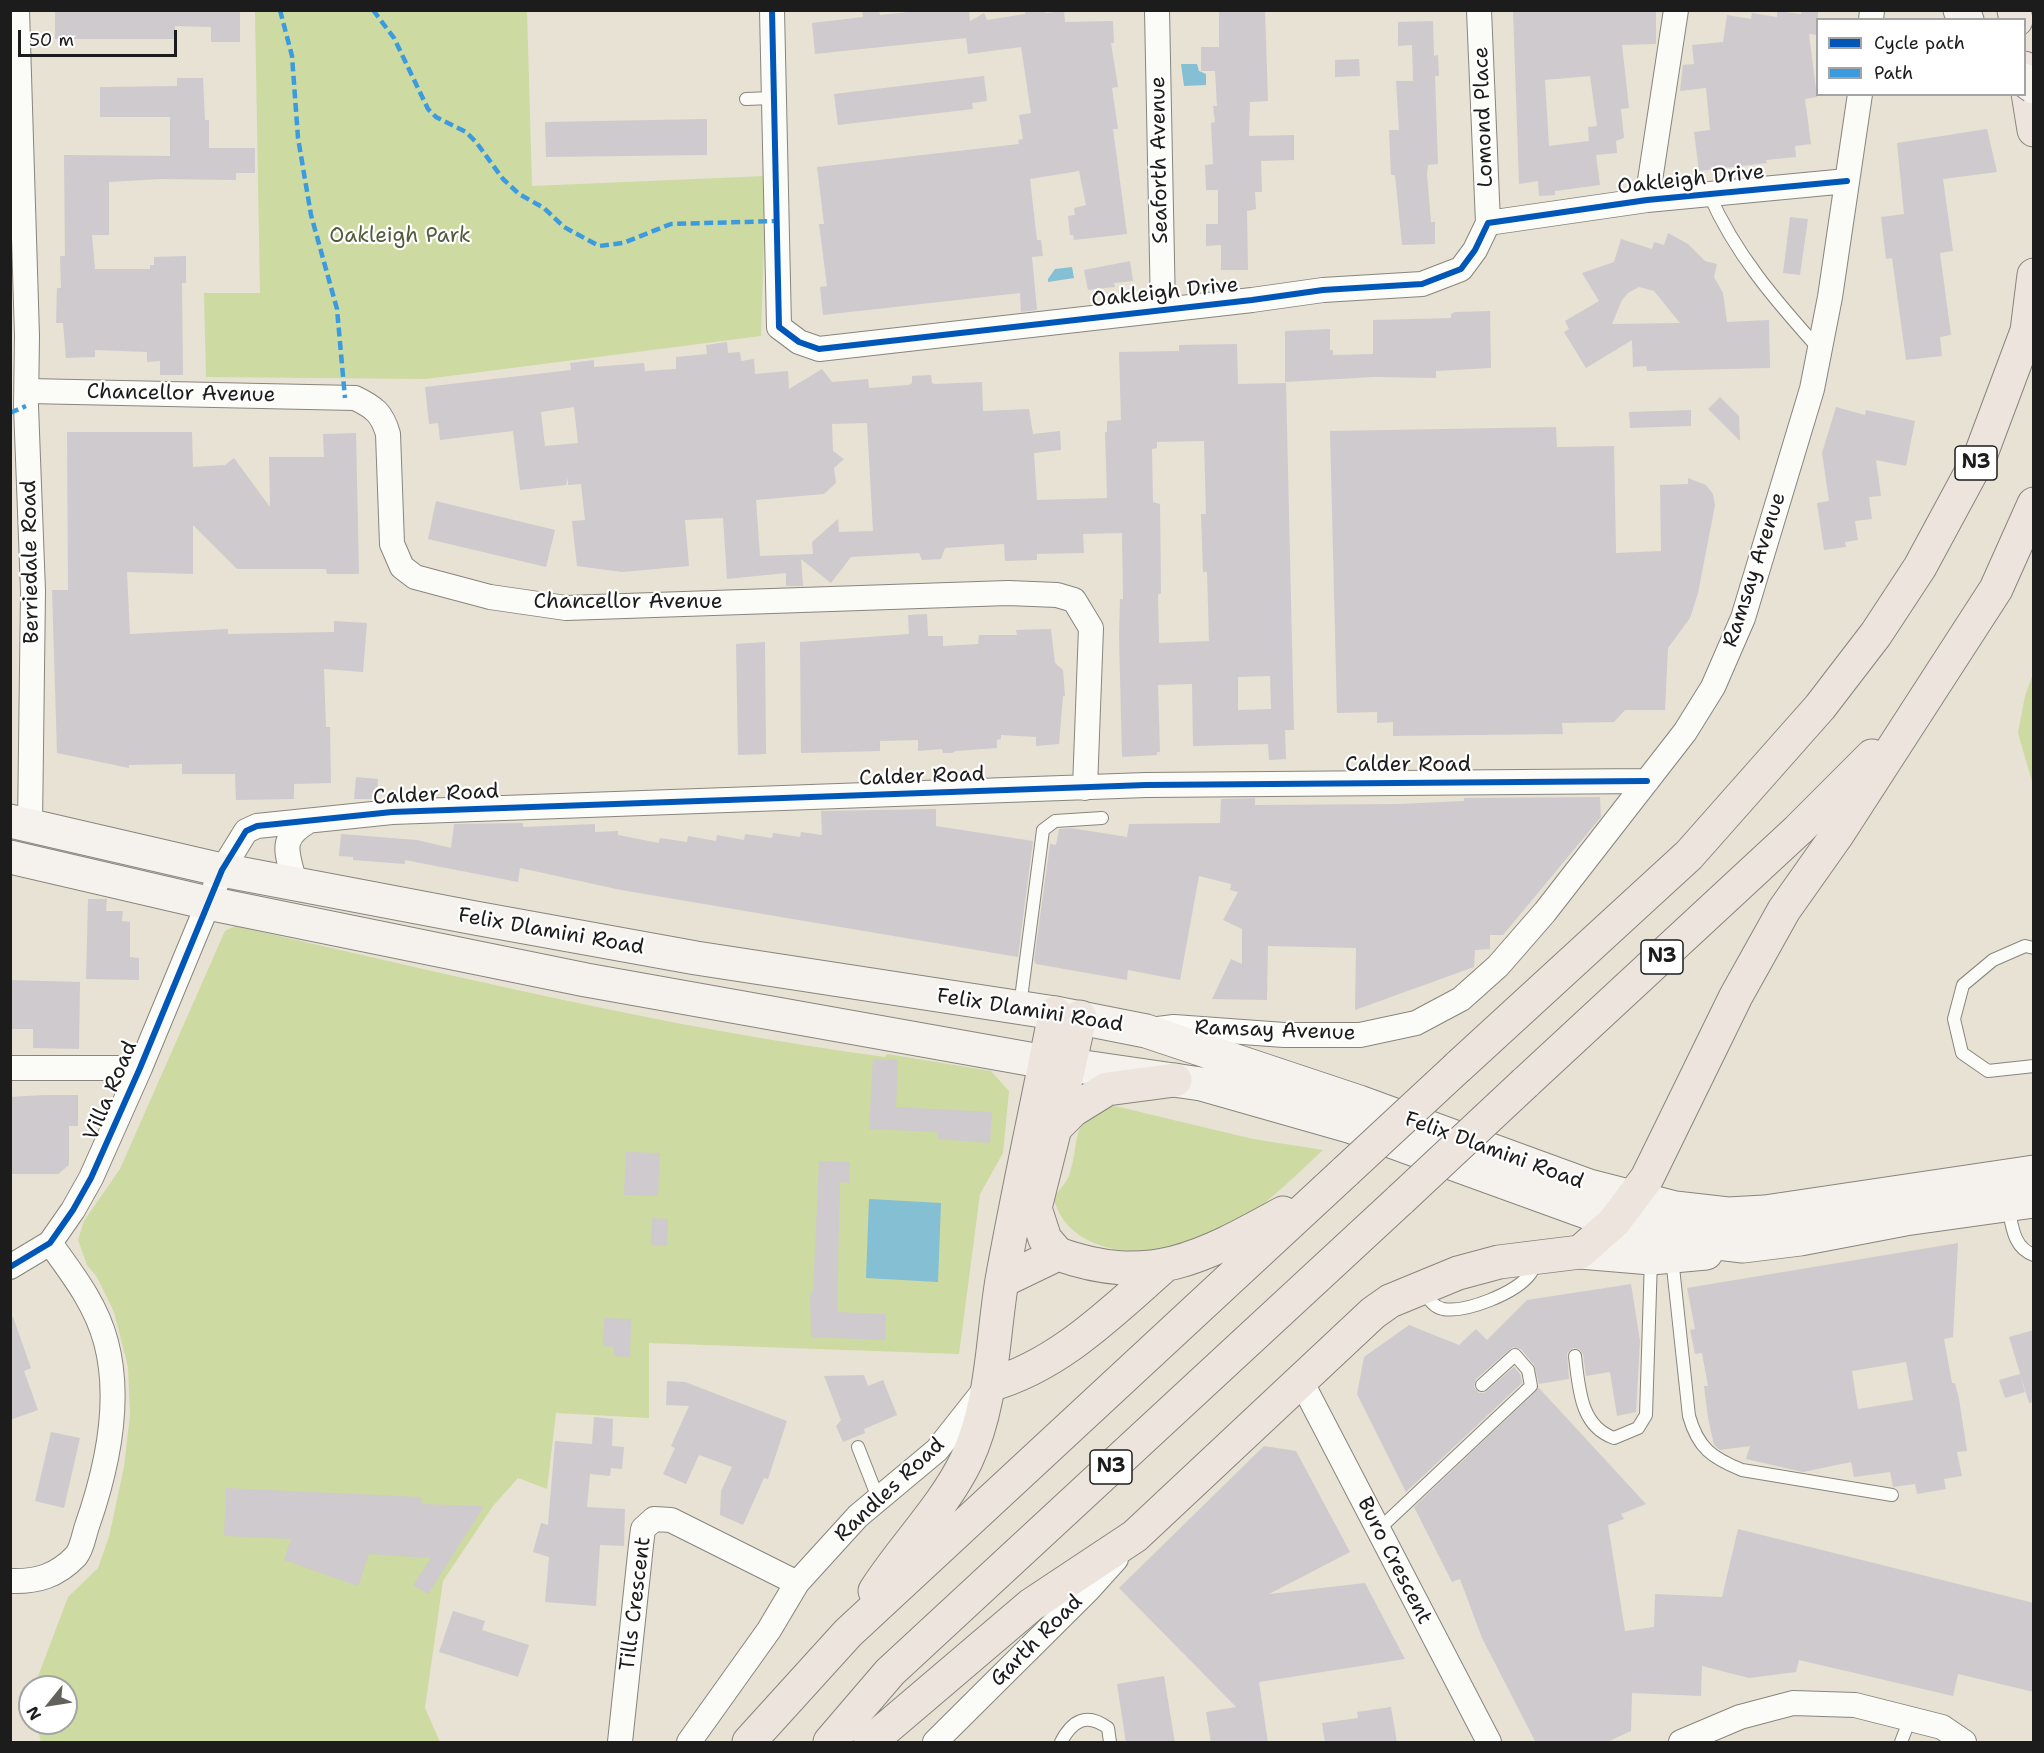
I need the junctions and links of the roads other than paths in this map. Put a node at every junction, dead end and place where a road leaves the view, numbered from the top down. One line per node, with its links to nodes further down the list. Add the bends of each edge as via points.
1 (17, 10): 6 (street, Berriedale Road)
2 (772, 10): 9 (street, Oakleigh Drive)
3 (1157, 10): 17 (street, Seaforth Avenue)
4 (1479, 10): 15 (street, Lomond Place)
5 (1676, 10): 14 (street)
6 (14, 64): 19 (street, Berriedale Road)
7 (2026, 75): 11 (highway)
8 (1860, 96): 12 (street, Ramsay Avenue)
9 (772, 98): 10 (lane); 17 (street, Oakleigh Drive, via 779,327 799,342 833,349)
10 (746, 99)
11 (2034, 130)
12 (1847, 181): 13 (street, Oakleigh Drive); 18 (street, Ramsay Avenue)
13 (1709, 194): 14 (street, Oakleigh Drive); 18 (lane, via 1721,223 1746,262)
14 (1647, 200): 15 (street, Oakleigh Drive)
15 (1488, 223): 17 (street, Oakleigh Drive, via 1461,269 1422,284 1323,290)
16 (2034, 275): 42 (highway, N3, bridge, via 2027,331 1981,454 1920,567 1876,634 1820,707 1689,855)
17 (1163, 310)
18 (1820, 350): 22 (street, Ramsay Avenue, via 1812,389 1743,618 1713,687)
19 (28, 392): 23 (street, Chancellor Avenue, via 355,398 383,416 388,434 392,544 397,560 415,577 490,597 566,608 1008,593 1057,595 1074,600 1090,628); 26 (street, Berriedale Road, via 33,591)
20 (2034, 504): 21 (highway, N3, via 1996,589)
21 (1916, 712): 44 (highway, via 1784,910); 70 (highway, N3, bridge, via 1798,830 890,1672)
22 (1647, 781): 23 (street, Calder Road); 34 (street, Ramsay Avenue, via 1579,871 1498,966 1461,999 1416,1023 1360,1035 1284,1035 1173,1027)
23 (1085, 788): 25 (street, Calder Road, via 392,812)
24 (1102, 818): 32 (lane, via 1055,821 1043,830)
25 (309, 821): 28 (street, Calder Road, via 257,826 246,831); 29 (street, via 288,837)
26 (20, 823): 28 (main road, Felix Dlamini Road)
27 (10, 857): 30 (main road, Felix Dlamini Road)
28 (222, 870): 29 (main road, Felix Dlamini Road); 30 (street, Villa Road)
29 (295, 884): 32 (main road, Felix Dlamini Road, via 696,958)
30 (208, 903): 35 (main road, Felix Dlamini Road, via 672,997); 38 (street, Villa Road)
31 (2034, 948): 36 (lane, via 2025,946 1993,960 1963,985 1954,1019 1962,1053 1988,1071)
32 (1020, 1008): 33 (main road, Felix Dlamini Road)
33 (1068, 1015): 34 (main road, Felix Dlamini Road); 35 (highway)
34 (1146, 1030): 44 (main road, Felix Dlamini Road, via 1589,1186)
35 (1058, 1064): 39 (main road, Felix Dlamini Road); 40 (highway); 53 (highway)
36 (2034, 1066)
37 (10, 1068): 38 (street)
38 (140, 1068): 46 (street, Villa Road, via 91,1178)
39 (1175, 1080): 40 (highway, via 1107,1089 1073,1110); 45 (main road, Felix Dlamini Road, via 1352,1126)
40 (1055, 1128): 49 (highway, via 1035,1208 1045,1239)
41 (2034, 1172): 43 (main road, Felix Dlamini Road)
42 (1337, 1179): 52 (highway, via 1225,1245); 65 (highway, N3)
43 (2010, 1193): 44 (main road, Felix Dlamini Road, via 1765,1212 1675,1208); 47 (main road, Felix Dlamini Road, via 1800,1239); 50 (lane, via 2017,1242 2024,1252)
44 (1635, 1196): 45 (highway)
45 (1614, 1222): 47 (main road, Felix Dlamini Road); 48 (highway)
46 (50, 1243): 51 (street, Villa Road); 63 (street, via 96,1312 106,1344 113,1400 106,1460 78,1554 60,1570 35,1582)
47 (1666, 1251): 48 (main road); 54 (lane, via 1646,1415 1638,1428 1614,1438 1600,1433 1590,1421 1580,1393); 59 (lane, via 1689,1416 1694,1435 1704,1448 1719,1461 1742,1470)
48 (1580, 1252): 55 (highway, via 1499,1262 1420,1287 1373,1312)
49 (1058, 1254): 52 (highway, via 1085,1264); 53 (highway)
50 (2034, 1255)
51 (10, 1267)
52 (1163, 1267): 56 (highway, via 1110,1314 1038,1366)
53 (1002, 1281): 56 (highway)
54 (1575, 1356)
55 (1300, 1379): 61 (street, Buro Crescent); 62 (highway)
56 (989, 1385): 60 (street, Randles Road, via 937,1450); 65 (highway, via 982,1420 966,1461)
57 (1482, 1385): 61 (lane, via 1515,1355 1528,1370 1531,1386)
58 (858, 1448): 60 (lane)
59 (1892, 1495)
60 (878, 1498): 64 (street, Randles Road)
61 (1378, 1530): 75 (street, Buro Crescent)
62 (1135, 1536): 71 (highway, via 1031,1605); 72 (street, Garth Road, via 1088,1590)
63 (10, 1581)
64 (797, 1583): 67 (street, Tills Crescent, via 671,1520 654,1519 643,1529); 68 (street, Randles Road, via 769,1630)
65 (848, 1633): 69 (highway, N3)
66 (1910, 1719): 76 (street, via 1855,1705 1792,1703 1740,1717); 77 (lane); 78 (street, via 1942,1726)
67 (620, 1743)
68 (689, 1743)
69 (749, 1743)
70 (830, 1743)
71 (870, 1743)
72 (935, 1743)
73 (1061, 1743): 74 (lane, via 1078,1720 1089,1719 1108,1728)
74 (1110, 1743)
75 (1489, 1743)
76 (1681, 1743)
77 (1900, 1743)
78 (1965, 1743)

